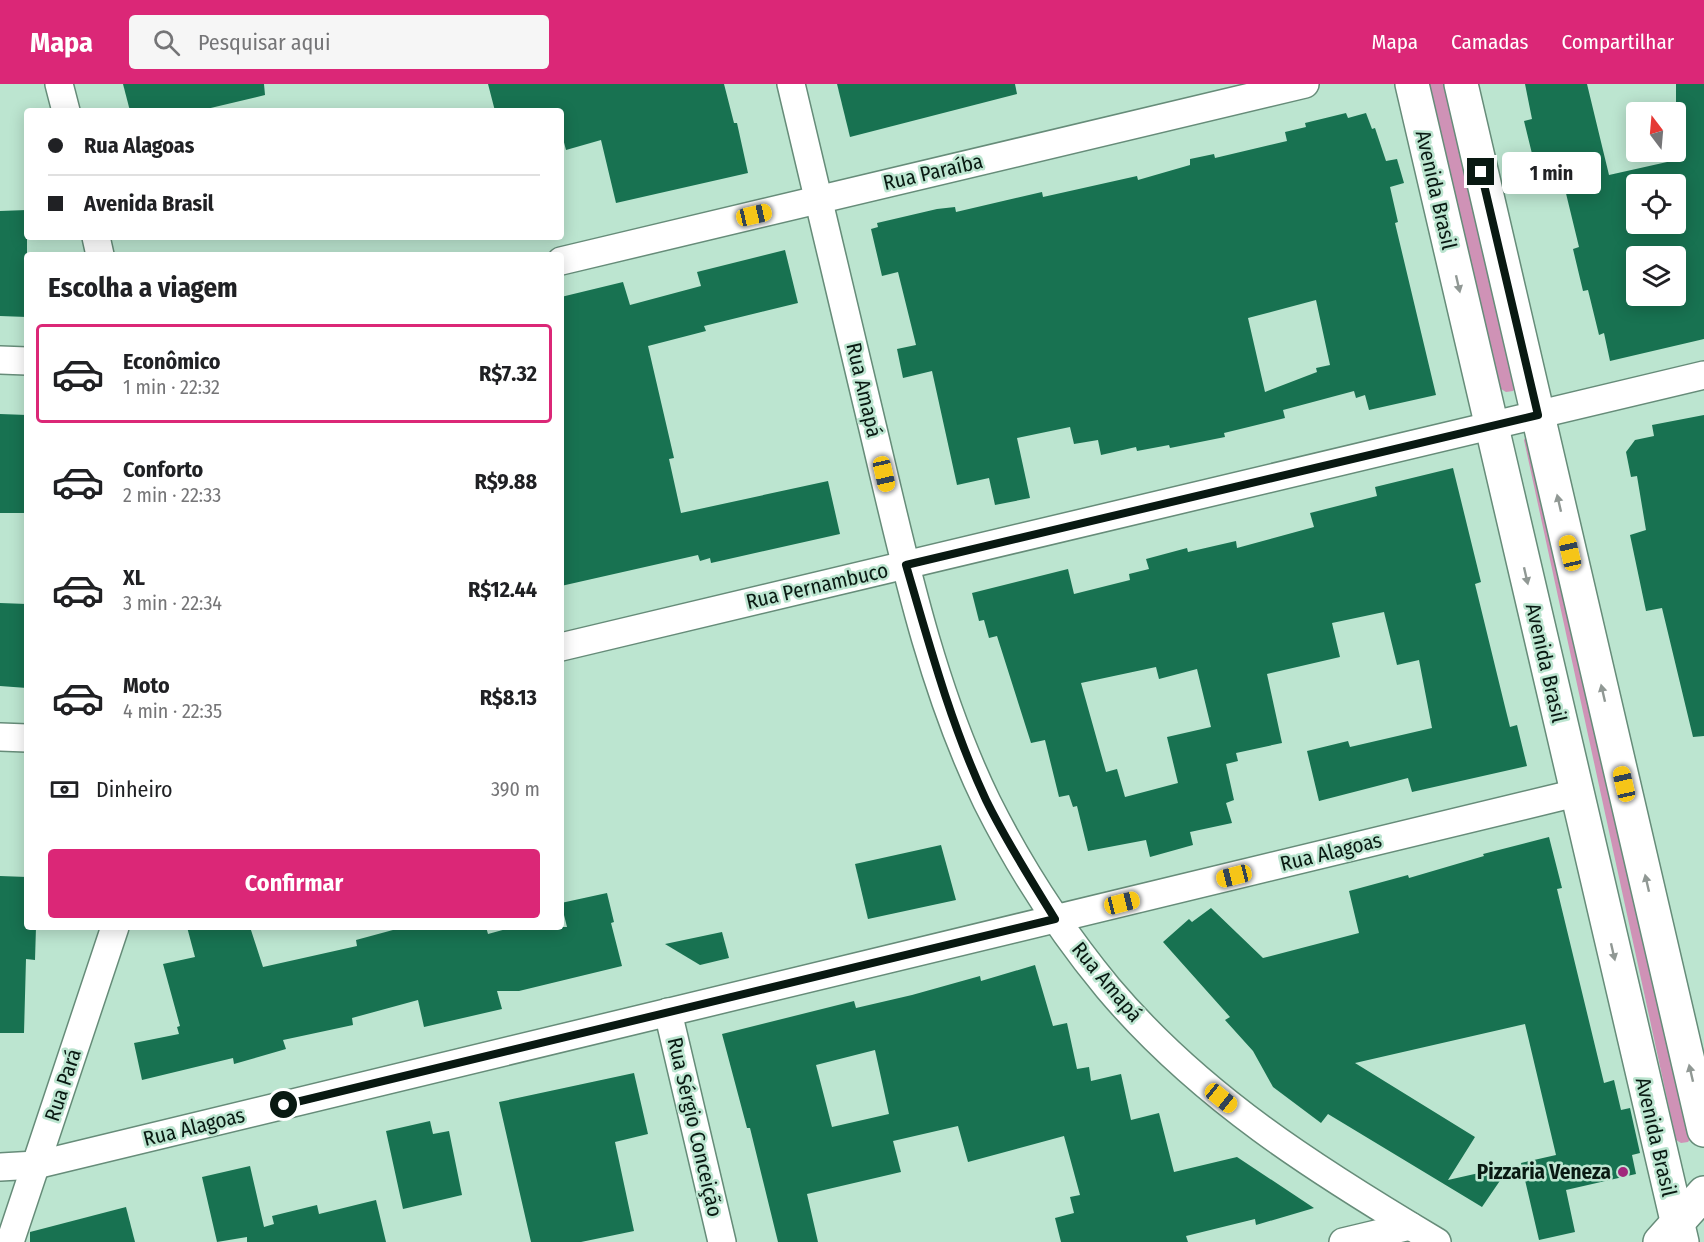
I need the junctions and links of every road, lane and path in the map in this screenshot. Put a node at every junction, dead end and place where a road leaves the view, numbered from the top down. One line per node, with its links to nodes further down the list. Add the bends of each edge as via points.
1 (59, 84): 6 (street)
2 (791, 84): 7 (street, Rua Amapá)
3 (1305, 84): 7 (street, Rua Paraíba)
4 (1412, 84): 13 (main road, Avenida Brasil, one-way to 13)
5 (1461, 84): 12 (main road)
6 (65, 108)
7 (818, 200): 8 (street, Rua Paraíba); 14 (street, Rua Amapá)
8 (564, 260)
9 (0, 360): 10 (street)
10 (24, 361)
11 (1704, 375): 12 (street, Rua Pernambuco)
12 (1538, 415): 13 (street, Rua Pernambuco); 22 (main road, one-way to 12)
13 (1491, 426): 14 (street, Rua Pernambuco); 18 (main road, Avenida Brasil, one-way to 18)
14 (906, 565): 15 (street, Rua Pernambuco); 19 (street, Rua Amapá, via 933,660 986,799)
15 (564, 646)
16 (0, 737): 17 (street)
17 (24, 738)
18 (1576, 793): 19 (street, Rua Alagoas); 27 (main road, Avenida Brasil, one-way to 27)
19 (1055, 919): 21 (street, Rua Alagoas); 26 (street, Rua Amapá, via 1109,989 1207,1086 1272,1139)
20 (114, 930): 23 (street, Rua Pará)
21 (668, 1012): 23 (street, Rua Alagoas); 29 (street, Rua Sérgio Conceição)
22 (1704, 1130)
23 (36, 1165): 24 (street, Rua Alagoas); 28 (street, Rua Pará)
24 (0, 1167)
25 (1704, 1192): 27 (main road)
26 (1410, 1226): 30 (street); 31 (street, Rua Amapá)
27 (1673, 1236)
28 (10, 1242)
29 (722, 1242)
30 (1343, 1242)
31 (1437, 1242)

